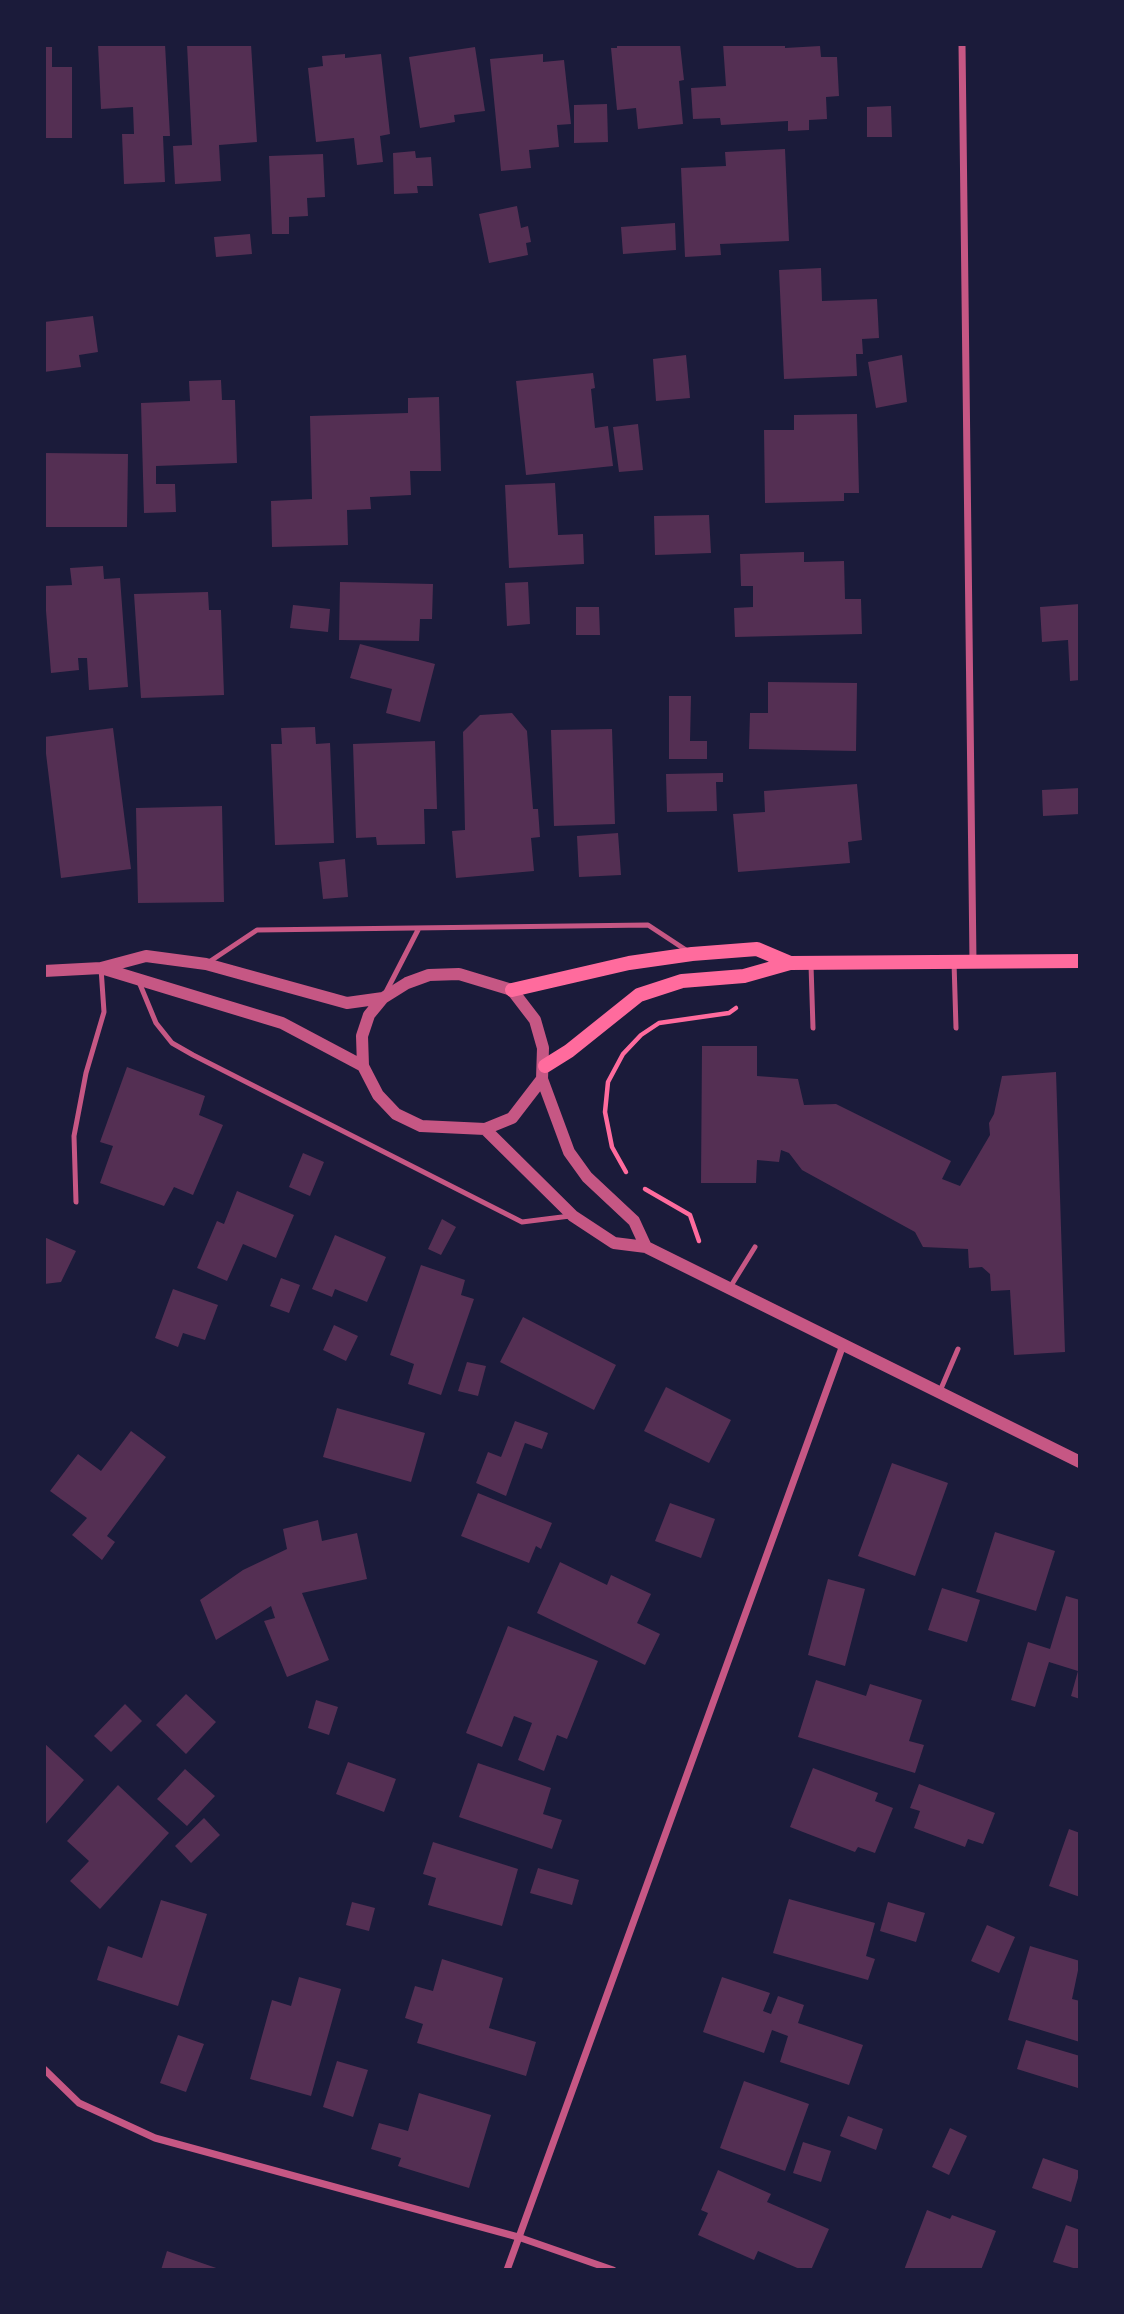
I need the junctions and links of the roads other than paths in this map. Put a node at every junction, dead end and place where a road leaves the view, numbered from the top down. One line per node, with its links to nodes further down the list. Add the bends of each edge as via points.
1 (962, 44): 7 (street)
2 (419, 928): 3 (lane, via 648,925); 9 (lane, via 257,930); 14 (lane)
3 (692, 954): 8 (main road, via 757,949); 13 (main road, via 629,963)
4 (1080, 961): 7 (main road)
5 (811, 962): 6 (main road); 8 (main road); 16 (lane)
6 (954, 962): 7 (main road); 15 (lane)
7 (973, 962)
8 (790, 963): 18 (main road, via 744,976 682,981 639,995)
9 (206, 964): 10 (street, via 146,956); 14 (street, via 347,1003)
10 (101, 968): 11 (street); 12 (street); 20 (lane, via 104,1012 74,1136)
11 (44, 971)
12 (138, 981): 17 (street, via 282,1023); 21 (lane, via 156,1023 172,1043 193,1055 522,1222)
13 (512, 990): 14 (street, via 459,974 429,975); 18 (street, via 535,1020)
14 (383, 998): 17 (street, via 369,1015 362,1036)
15 (956, 1027)
16 (813, 1028)
17 (363, 1066): 19 (street, via 378,1095 396,1114 421,1126)
18 (544, 1073): 19 (street, via 512,1118); 22 (street, via 569,1152 587,1177 634,1221)
19 (485, 1129): 21 (street)
20 (76, 1202)
21 (573, 1216): 22 (street, via 614,1243)
22 (646, 1247): 24 (street)
23 (755, 1247): 24 (lane)
24 (729, 1289): 25 (street)
25 (843, 1345): 27 (street); 30 (street)
26 (958, 1349): 27 (lane)
27 (939, 1393): 28 (street)
28 (1080, 1462)
29 (44, 2069): 30 (street, via 79,2104 155,2138)
30 (518, 2237): 31 (street); 32 (street)
31 (507, 2270)
32 (613, 2270)

